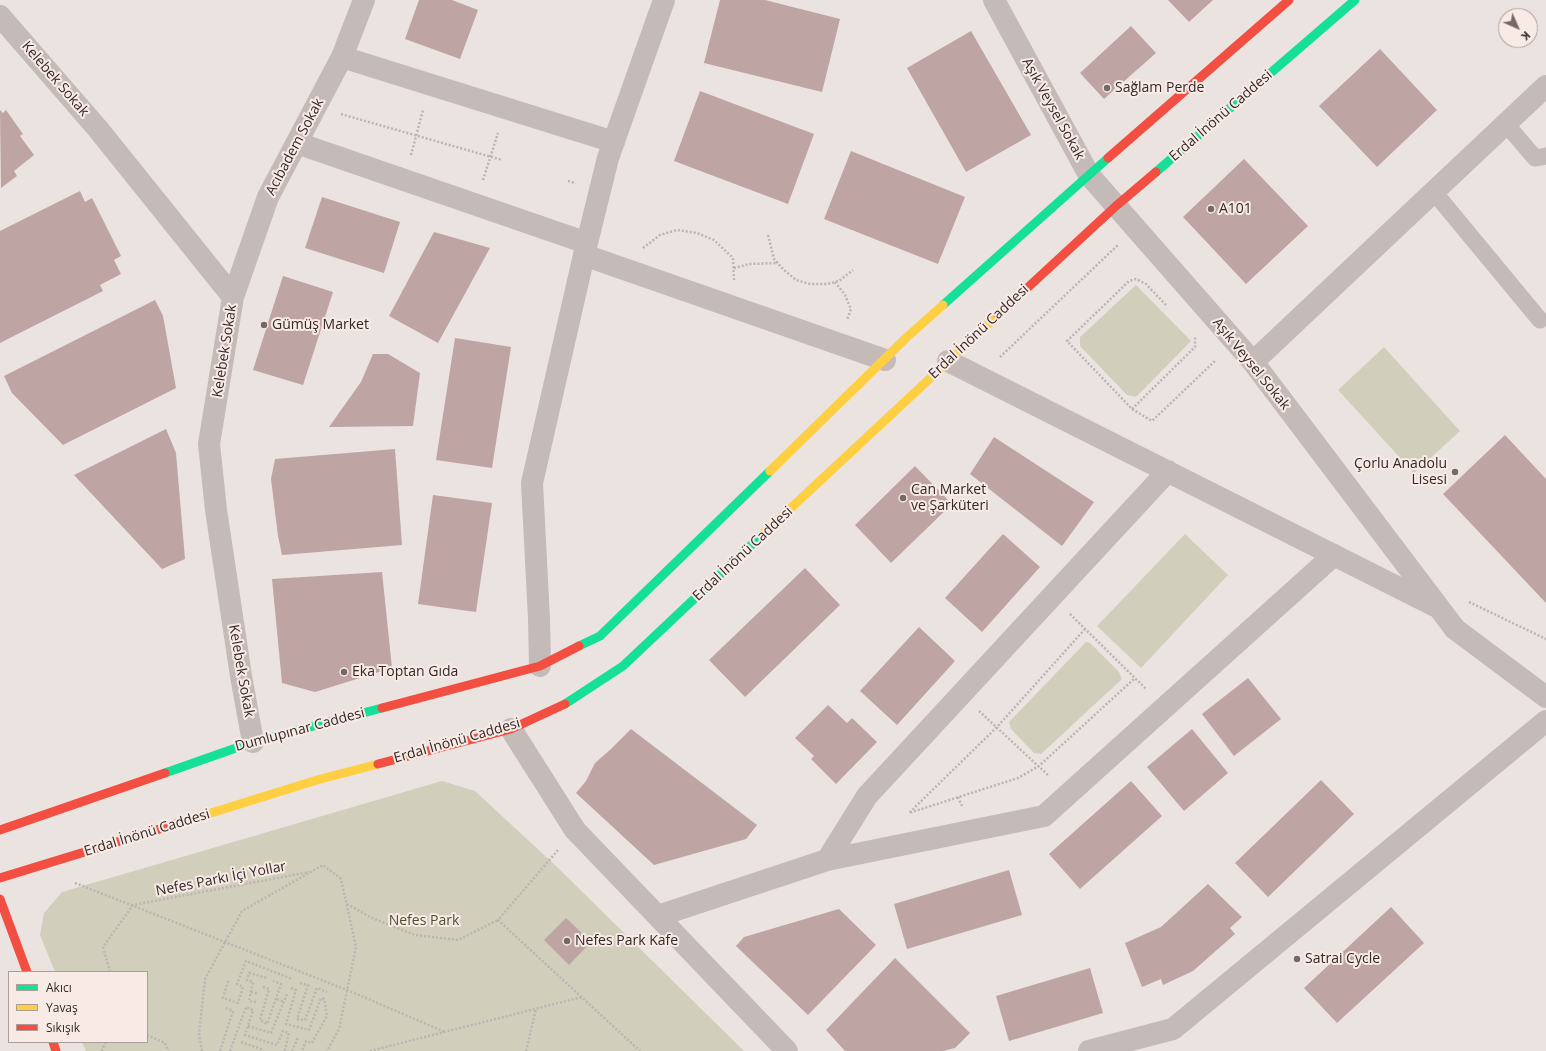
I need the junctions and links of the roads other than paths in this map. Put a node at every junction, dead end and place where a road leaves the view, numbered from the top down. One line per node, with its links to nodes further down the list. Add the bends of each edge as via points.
1 (364, 0): 7 (street, Acıbadem Sokak)
2 (664, 0): 10 (street)
3 (994, 0): 13 (street, Aşık Veysel Sokak)
4 (1289, 0): 13 (main road)
5 (1355, 0): 15 (main road, Erdal İnönü Caddesi)
6 (0, 16): 17 (street, Kelebek Sokak, via 98,129)
7 (342, 57): 10 (street); 11 (street, Acıbadem Sokak)
8 (1546, 86): 9 (street)
9 (1506, 124): 12 (lane, via 1534,158); 14 (street)
10 (614, 142): 16 (street)
11 (297, 143): 16 (street); 17 (street, Acıbadem Sokak, via 268,197)
12 (1546, 156)
13 (1089, 175): 15 (street, Aşık Veysel Sokak); 19 (main road, via 906,338)
14 (1434, 192): 18 (lane); 21 (street)
15 (1116, 206): 20 (main road, Erdal İnönü Caddesi); 21 (street, Aşık Veysel Sokak)
16 (585, 249): 19 (street); 25 (street, via 532,483)
17 (234, 298): 29 (street, Kelebek Sokak, via 210,444 216,510 241,676)
18 (1540, 320)
19 (885, 360): 25 (main road, Dumlupınar Caddesi, via 600,636)
20 (948, 361): 22 (street); 28 (main road, Erdal İnönü Caddesi, via 623,666 571,701)
21 (1253, 362): 24 (street, Aşık Veysel Sokak)
22 (1168, 471): 23 (street); 31 (street, via 867,796)
23 (1334, 555): 24 (street); 31 (street, via 1044,816)
24 (1439, 608): 26 (street, Aşık Veysel Sokak, via 1455,629)
25 (540, 666): 29 (main road, Dumlupınar Caddesi)
26 (1546, 697)
27 (1546, 721): 37 (street, via 1173,1029)
28 (511, 729): 32 (main road, Erdal İnönü Caddesi, via 317,780); 34 (street, via 575,830)
29 (254, 742): 30 (main road, Dumlupınar Caddesi)
30 (0, 830)
31 (827, 860): 34 (street)
32 (0, 878)
33 (0, 899): 35 (main road)
34 (658, 916): 36 (street)
35 (27, 971)
36 (787, 1051)
37 (1089, 1051)

